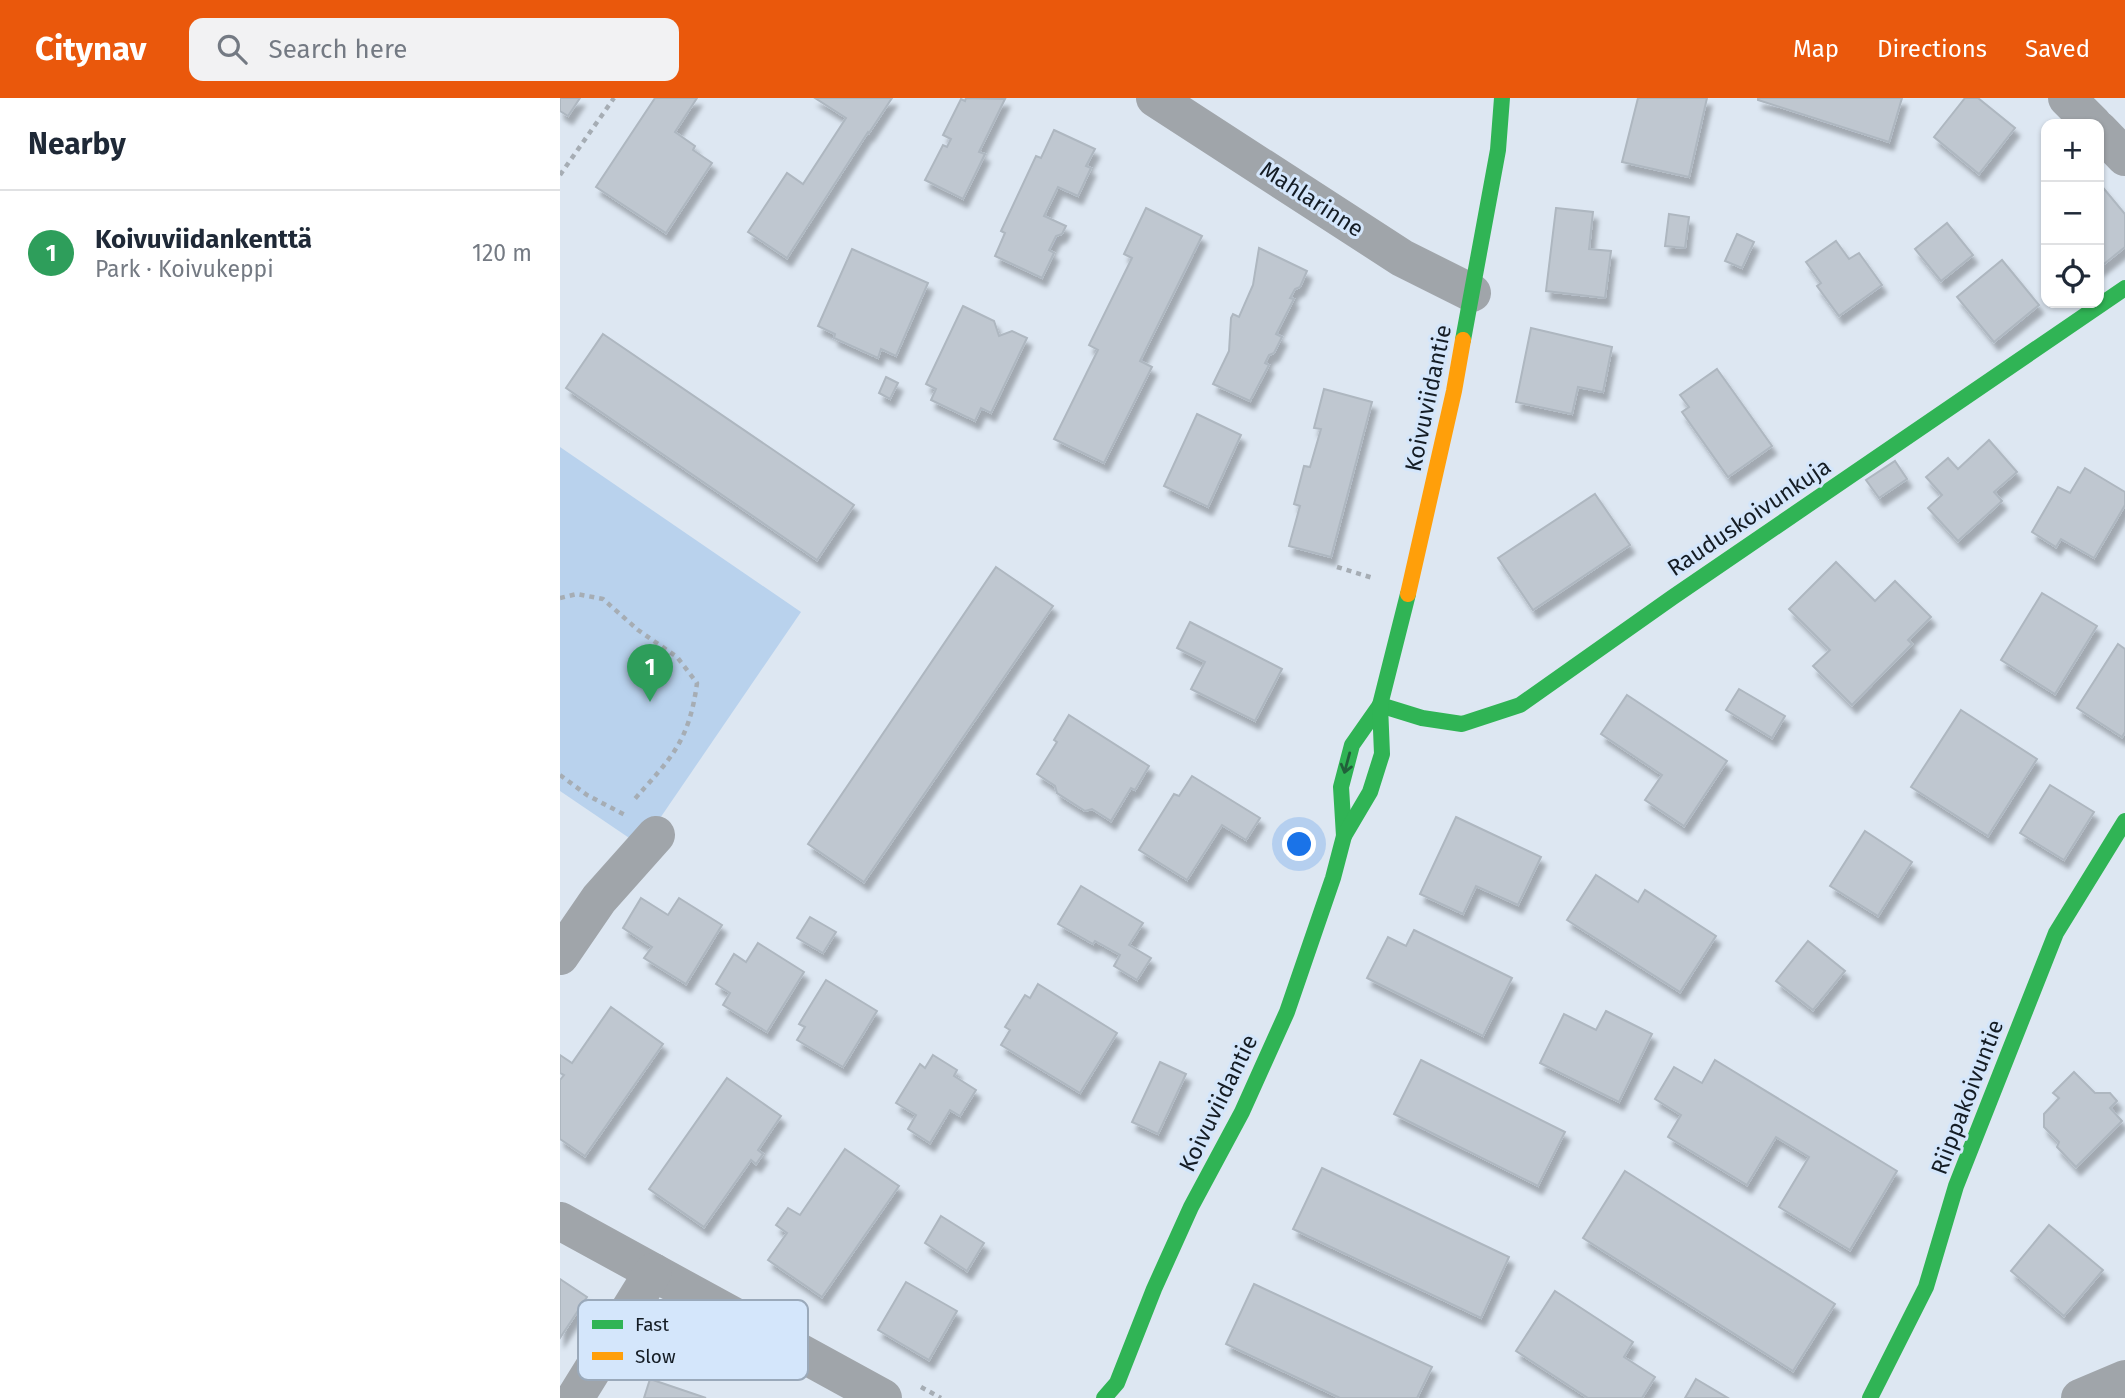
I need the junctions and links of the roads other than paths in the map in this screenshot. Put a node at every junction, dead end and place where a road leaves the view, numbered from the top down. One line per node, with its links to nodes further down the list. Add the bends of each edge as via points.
1 (1155, 98): 8 (street, Mahlarinne, via 1402,258)
2 (1502, 98): 8 (street, Koivuviidantie, via 1498,150)
3 (2067, 98): 4 (street)
4 (2088, 119)
5 (2104, 135): 6 (street)
6 (2125, 157)
7 (2125, 288): 9 (street, Rauduskoivunkuja, via 1520,705 1462,724 1422,719)
8 (1472, 293): 9 (street, Koivuviidantie, via 1423,532)
9 (1380, 705): 12 (street, Koivuviidantie, via 1382,754 1370,792); 12 (street, Koivuviidantie, one-way to 12, via 1352,745 1341,786)
10 (2125, 821): 25 (street, Riippakoivuntie, via 2056,933 1956,1186 1926,1287)
11 (656, 835): 13 (street, via 599,899)
12 (1344, 836): 21 (street, Koivuviidantie, via 1287,1012 1154,1289)
13 (560, 956)
14 (560, 1221): 15 (street)
15 (653, 1272): 16 (street); 17 (street)
16 (636, 1300)
17 (704, 1300)
18 (808, 1357): 23 (street)
19 (2125, 1379): 26 (street)
20 (586, 1380): 22 (street)
21 (1118, 1391): 24 (street, Koivuviidantie)
22 (575, 1398)
23 (883, 1398)
24 (1104, 1398)
25 (1870, 1398)
26 (2080, 1398)

